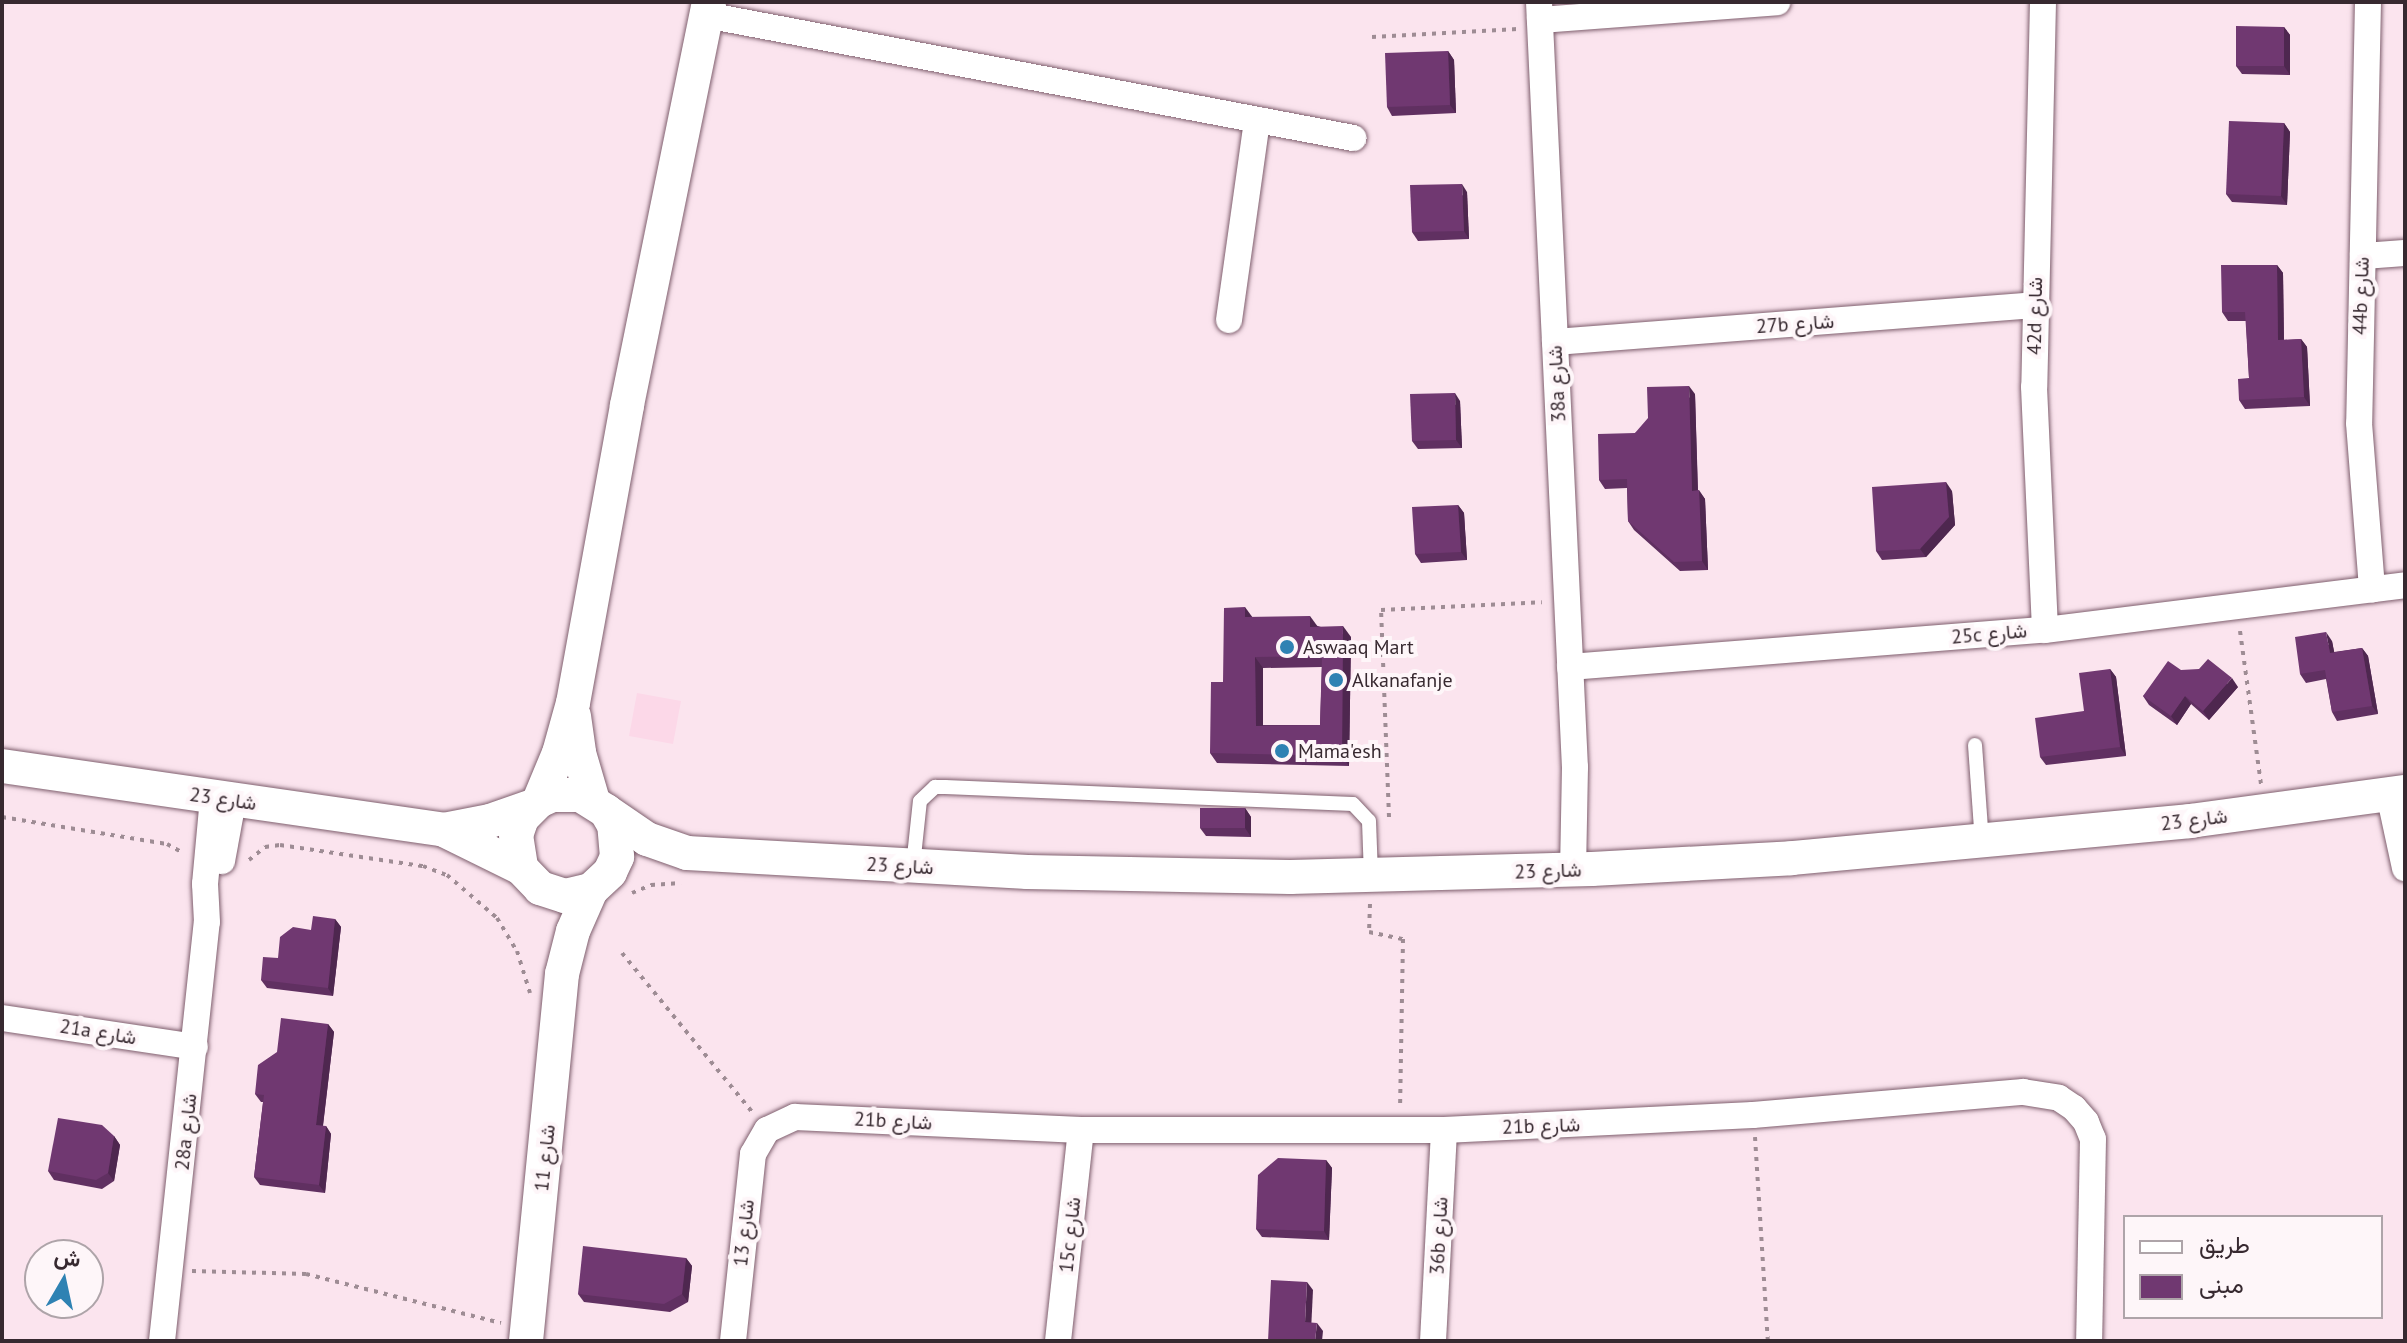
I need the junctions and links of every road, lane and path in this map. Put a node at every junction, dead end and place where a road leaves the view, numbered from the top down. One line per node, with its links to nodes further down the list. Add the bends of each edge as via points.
1 (1777, 2): 5 (street)
2 (2043, 2): 11 (street, 42d شارع)
3 (2368, 2): 10 (street, 44b شارع)
4 (707, 8): 7 (street); 20 (street)
5 (1539, 17): 6 (path); 13 (street, 38a شارع)
6 (1372, 37)
7 (1257, 120): 8 (street); 12 (street)
8 (1353, 138)
9 (2405, 253): 10 (street)
10 (2363, 256): 15 (street, 44b شارع, via 2359,423)
11 (2035, 305): 13 (street, 27b شارع); 18 (street, 42d شارع, via 2036,468)
12 (1229, 320)
13 (1555, 342): 16 (street, 38a شارع)
14 (2405, 585): 15 (street, 25c شارع)
15 (2372, 589): 17 (street, 25c شارع)
16 (1567, 601): 19 (street, 38a شارع); 29 (path, via 1381,610)
17 (2237, 608): 18 (street, 25c شارع); 27 (path)
18 (2045, 630): 19 (street, 25c شارع)
19 (1570, 667): 35 (street, 38a شارع)
20 (573, 703): 25 (street, via 559,753); 26 (street, via 579,753)
21 (1975, 745): 31 (lane)
22 (2, 766): 24 (street, شارع 23)
23 (2397, 793): 27 (street, شارع 23); 34 (street)
24 (223, 800): 30 (street, شارع 23); 37 (street, 28a شارع)
25 (536, 803): 26 (street, via 566,794); 30 (street, شارع 23, via 490,821); 38 (street, via 516,835 516,851)
26 (600, 806): 32 (street, شارع 23, via 647,839); 39 (street, via 618,841)
27 (2264, 811): 31 (street, شارع 23)
28 (2, 817): 37 (path, via 167,844 185,856 190,873)
29 (1389, 828)
30 (444, 830): 38 (street, شارع 23)
31 (1982, 843): 35 (street, شارع 23)
32 (692, 854): 33 (street, شارع 23); 39 (street, شارع 23); 39 (path, via 689,884)
33 (913, 867): 36 (street, شارع 23); 36 (lane, via 920,801 935,787 945,787 1353,804 1369,821)
34 (2405, 868)
35 (1582, 870): 36 (street, شارع 23)
36 (1372, 876): 49 (path, via 1369,932 1403,939)
37 (213, 877): 42 (path, via 245,881 250,858 272,845 423,866 447,875 484,904 508,934 536,1003); 44 (street, 28a شارع)
38 (530, 878): 39 (street, via 565,896); 41 (street, شارع 11, via 554,930)
39 (609, 886): 41 (street, شارع 11, via 573,931)
40 (622, 953): 46 (path)
41 (562, 974): 42 (street, شارع 11)
42 (560, 1011): 51 (street, شارع 11)
43 (2, 1018): 44 (street, 21a شارع)
44 (195, 1047): 50 (street, 28a شارع)
45 (1753, 1115): 48 (street, 21b شارع); 56 (path); 57 (street, 21b شارع, via 2023,1092 2059,1098 2074,1108 2086,1122 2095,1156)
46 (767, 1130): 47 (street, 21b شارع, via 780,1122 812,1117); 53 (street, شارع 13, via 750,1168)
47 (1081, 1130): 49 (street, 21b شارع); 54 (street, 15c شارع)
48 (1444, 1130): 49 (street, 21b شارع); 55 (street, 36b شارع)
49 (1400, 1131)
50 (172, 1271): 51 (path, via 306,1274); 52 (street, 28a شارع)
51 (526, 1335)
52 (162, 1341)
53 (733, 1341)
54 (1058, 1341)
55 (1433, 1341)
56 (1768, 1341)
57 (2089, 1341)

